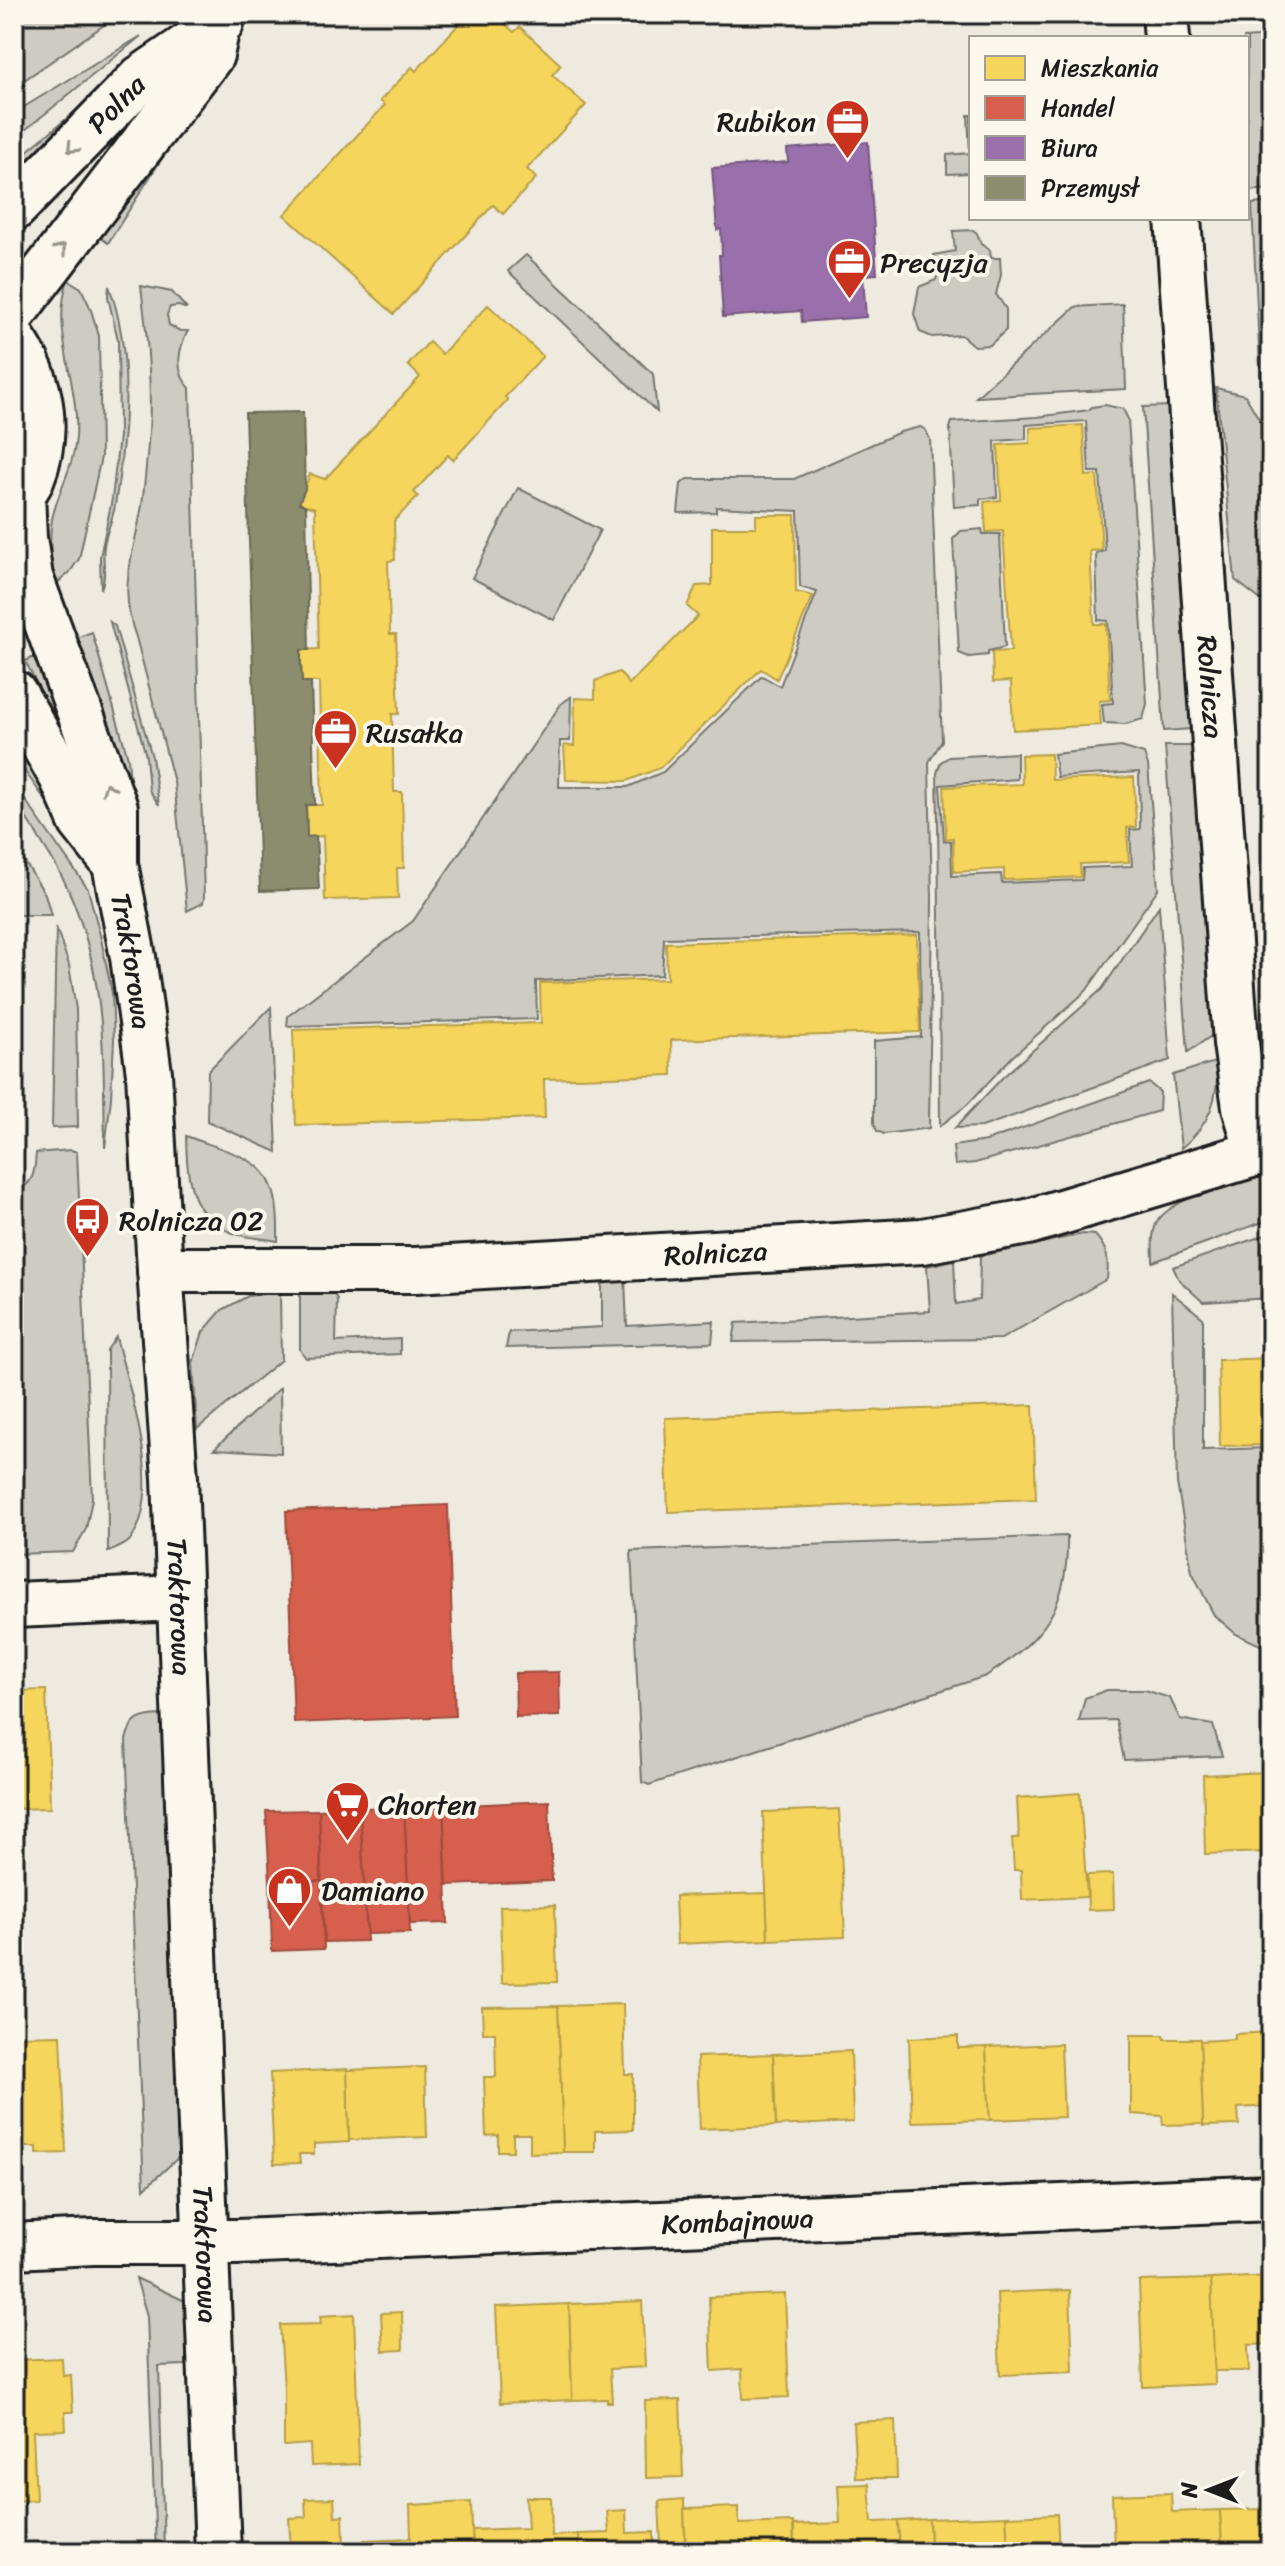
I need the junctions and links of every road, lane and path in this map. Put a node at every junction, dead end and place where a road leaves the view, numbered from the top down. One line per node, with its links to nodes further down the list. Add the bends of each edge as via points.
1 (1165, 14): 3 (street)
2 (224, 20): 4 (street, Polna, one-way to 4, via 141,78); 6 (street, one-way to 2, via 211,55)
3 (1167, 36)
4 (14, 208)
5 (1178, 220): 11 (street, Rolnicza, via 1236,1043 1245,1107)
6 (14, 312)
7 (14, 341): 8 (street, via 28,360 41,400 42,441 30,482)
8 (18, 500): 10 (street, one-way to 8, via 115,808 30,577)
9 (14, 693): 10 (street, Traktorowa, via 81,821)
10 (115, 864): 12 (street, Traktorowa, via 149,1073)
11 (1264, 1151): 12 (street, Rolnicza, via 1028,1222 922,1241 415,1270)
12 (160, 1270): 13 (street, Traktorowa)
13 (180, 1598): 14 (street); 16 (street, Traktorowa)
14 (14, 1605)
15 (1271, 2198): 16 (street, Kombajnowa)
16 (205, 2243): 17 (street, Kombajnowa); 18 (street, Traktorowa)
17 (14, 2246)
18 (218, 2552)

